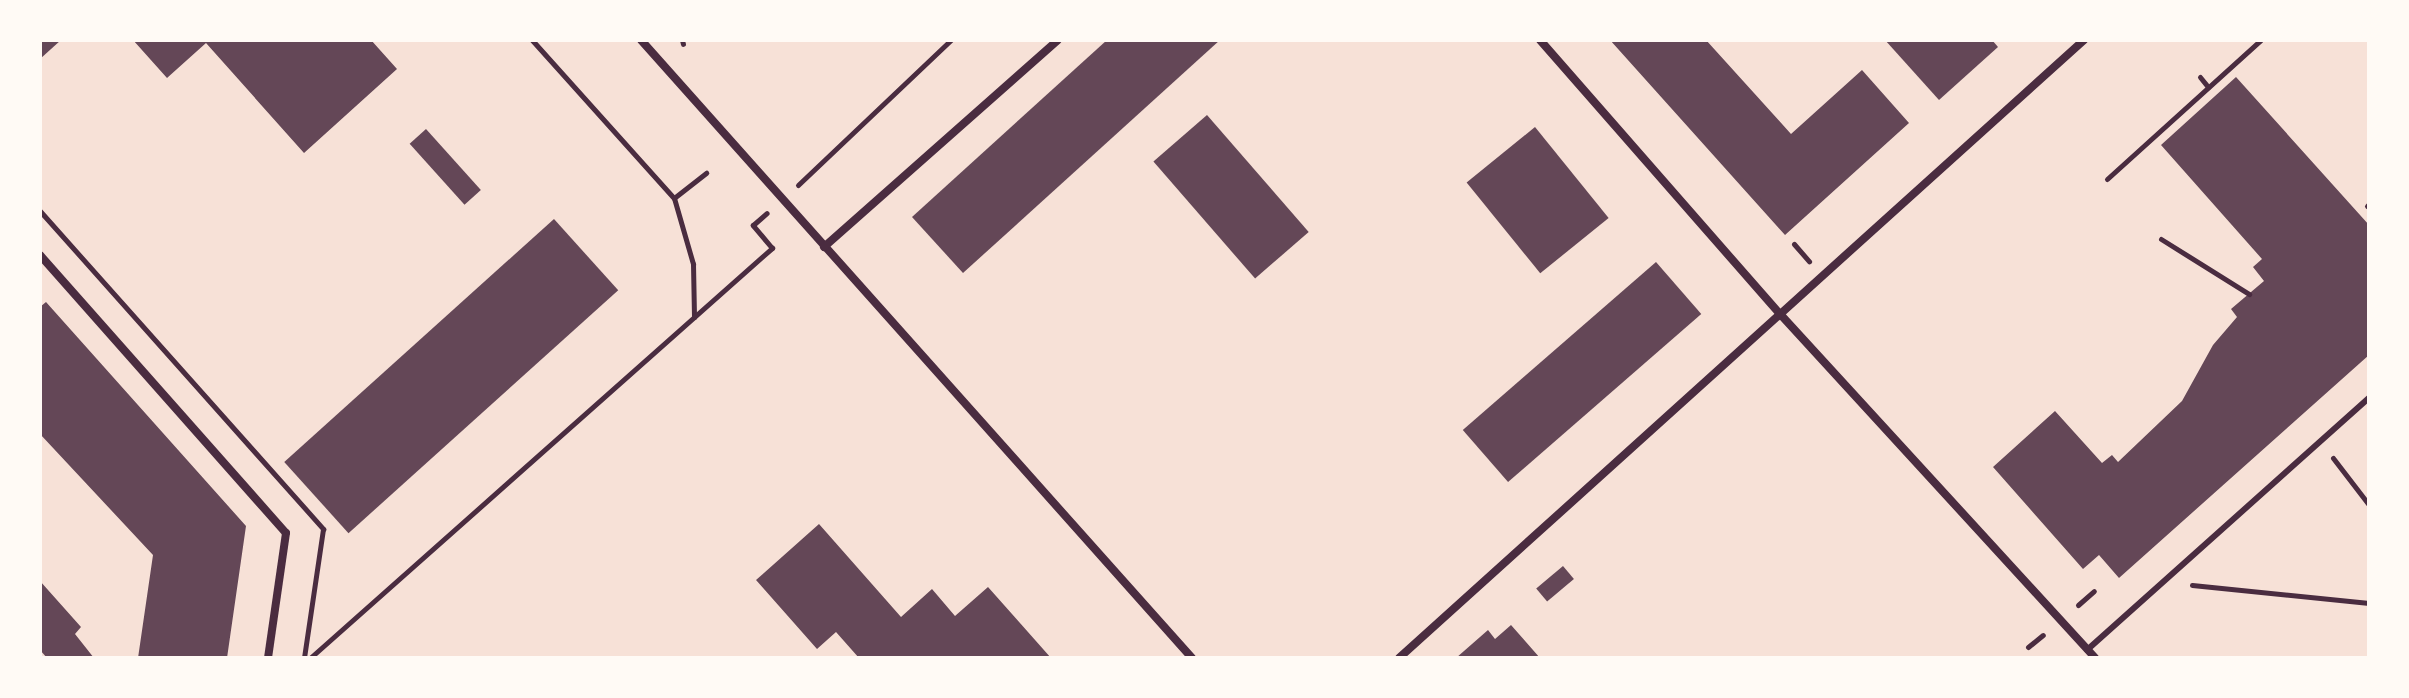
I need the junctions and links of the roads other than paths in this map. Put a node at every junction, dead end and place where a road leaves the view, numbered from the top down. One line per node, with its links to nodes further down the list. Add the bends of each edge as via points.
1 (641, 40): 5 (street)
2 (1058, 40): 5 (street)
3 (1540, 40): 7 (street)
4 (2084, 40): 7 (street)
5 (824, 247): 11 (street)
6 (40, 255): 10 (street, via 286,533)
7 (1781, 315): 9 (street); 12 (street)
8 (2369, 398): 9 (lane)
9 (2087, 650): 13 (street)
10 (268, 658)
11 (1192, 658)
12 (1399, 658)
13 (2095, 658)

